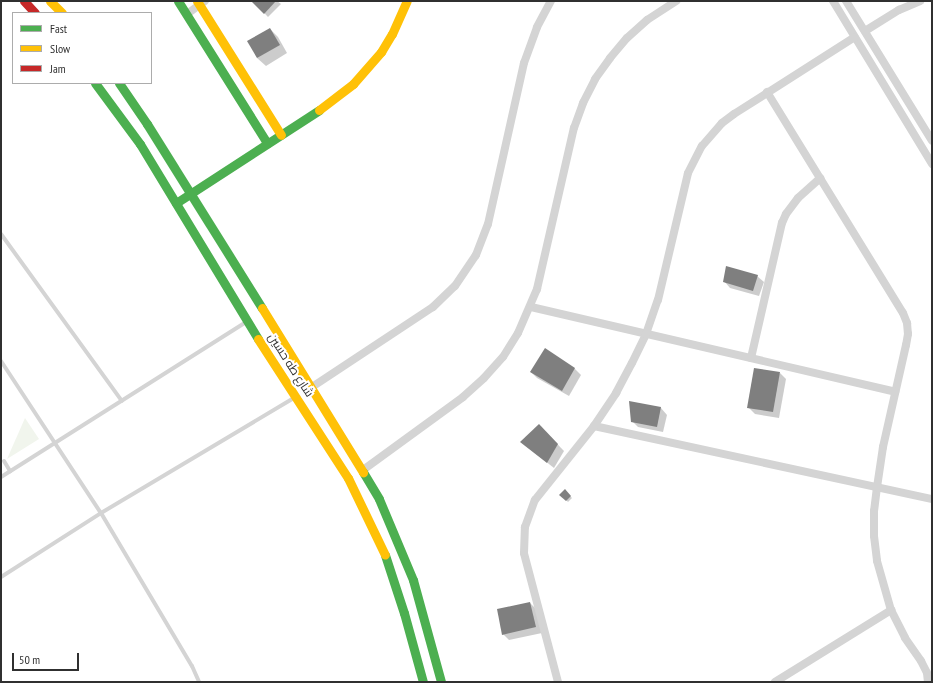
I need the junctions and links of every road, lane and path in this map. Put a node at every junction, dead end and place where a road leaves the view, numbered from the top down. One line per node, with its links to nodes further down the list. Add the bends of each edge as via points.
1 (24, 1): 11 (main road)
2 (50, 1): 12 (main road)
3 (178, 1): 13 (main road)
4 (407, 1): 19 (main road, via 381,52 353,84 333,101)
5 (551, 1): 32 (street, via 537,27 524,62 488,224 476,254 455,286 433,307)
6 (676, 1): 27 (street, via 647,20 627,38 606,63 583,103 574,128)
7 (833, 1): 15 (street)
8 (846, 1): 14 (street)
9 (920, 1): 14 (street, via 899,10)
10 (201, 2): 13 (street); 19 (main road)
11 (34, 12)
12 (61, 12)
13 (187, 14): 21 (main road)
14 (865, 31): 20 (street)
15 (855, 37): 18 (street); 22 (street)
16 (96, 84): 25 (main road, شارع طه حسين, via 140,144)
17 (120, 84): 24 (main road, شارع طه حسين)
18 (767, 92): 23 (street); 29 (street, via 722,123 694,159 688,173 658,300)
19 (281, 135): 21 (main road)
20 (932, 141)
21 (267, 143): 24 (main road)
22 (932, 164)
23 (820, 178): 30 (street, via 798,198 782,224); 33 (street, via 903,313 908,334)
24 (191, 193): 25 (main road); 32 (main road, شارع طه حسين)
25 (176, 203): 28 (main road, شارع طه حسين)
26 (1, 234): 35 (lane)
27 (531, 307): 29 (street); 39 (street, via 510,345 484,378 464,397)
28 (247, 321): 34 (main road, شارع طه حسين); 35 (lane)
29 (646, 334): 30 (street); 36 (street, via 616,393)
30 (751, 358): 33 (street)
31 (1, 361): 37 (lane)
32 (312, 387): 39 (main road, شارع طه حسين)
33 (895, 392): 42 (street)
34 (297, 396): 44 (lane); 48 (main road, شارع طه حسين, via 348,478 374,530 395,585)
35 (122, 401): 37 (lane)
36 (594, 426): 42 (street); 50 (street, via 535,500 525,527 527,564)
37 (55, 444): 40 (lane); 44 (lane)
38 (4, 461): 40 (lane)
39 (363, 470): 49 (main road, شارع طه حسين, via 406,559)
40 (10, 471): 41 (lane)
41 (1, 477)
42 (877, 487): 43 (street); 46 (street, via 874,536 877,561)
43 (932, 499)
44 (101, 513): 45 (lane); 47 (lane)
45 (1, 577)
46 (891, 610): 51 (street); 52 (street, via 905,638 922,661)
47 (199, 682)
48 (423, 682)
49 (441, 682)
50 (558, 682)
51 (775, 682)
52 (928, 682)

